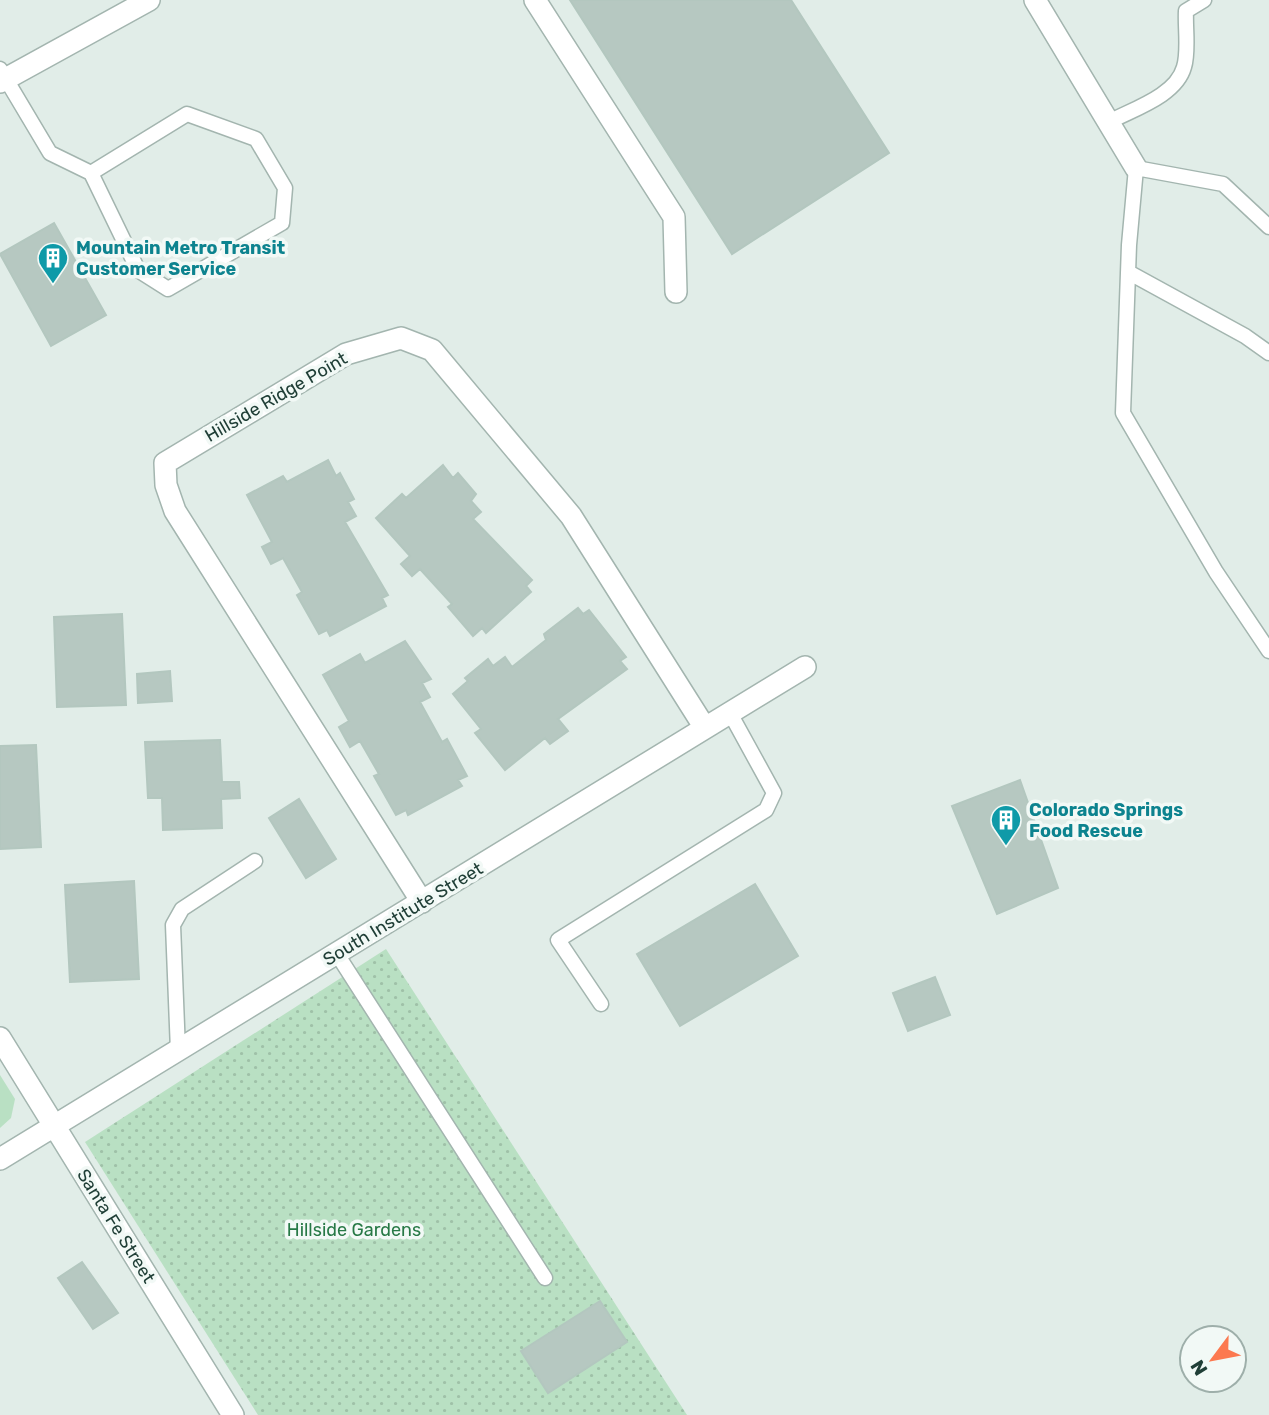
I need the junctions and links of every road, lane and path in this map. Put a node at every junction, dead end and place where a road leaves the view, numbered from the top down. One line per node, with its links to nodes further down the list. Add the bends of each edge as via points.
1 (149, 0): 5 (street)
2 (535, 0): 11 (street, via 674,217)
3 (1035, 0): 6 (street)
4 (1204, 0): 6 (lane, via 1186,11 1185,66 1178,81)
5 (2, 77): 8 (lane, via 50,153)
6 (1109, 122): 7 (street)
7 (1136, 168): 9 (lane, via 1223,184); 10 (lane)
8 (90, 173): 8 (lane, via 138,270 167,289 282,223 285,188 256,139 187,114)
9 (1269, 227)
10 (1128, 272): 12 (lane); 13 (lane, via 1124,413 1216,572)
11 (676, 292)
12 (1269, 353)
13 (1269, 651)
14 (805, 667): 15 (street, South Institute Street)
15 (730, 713): 16 (street, South Institute Street); 20 (lane, via 774,793 766,810 558,940)
16 (705, 728): 18 (street, South Institute Street); 18 (street, Hillside Ridge Point, via 571,516 432,350 401,338 346,354 165,463 166,485 176,511)
17 (255, 861): 22 (lane, via 182,909 173,926)
18 (422, 902): 19 (street, South Institute Street)
19 (337, 954): 22 (street, South Institute Street); 25 (lane)
20 (601, 1004)
21 (0, 1038): 23 (street, Santa Fe Street)
22 (178, 1051): 23 (street, South Institute Street)
23 (55, 1126): 24 (street, South Institute Street); 26 (street, Santa Fe Street)
24 (0, 1159)
25 (545, 1278)
26 (233, 1415)

